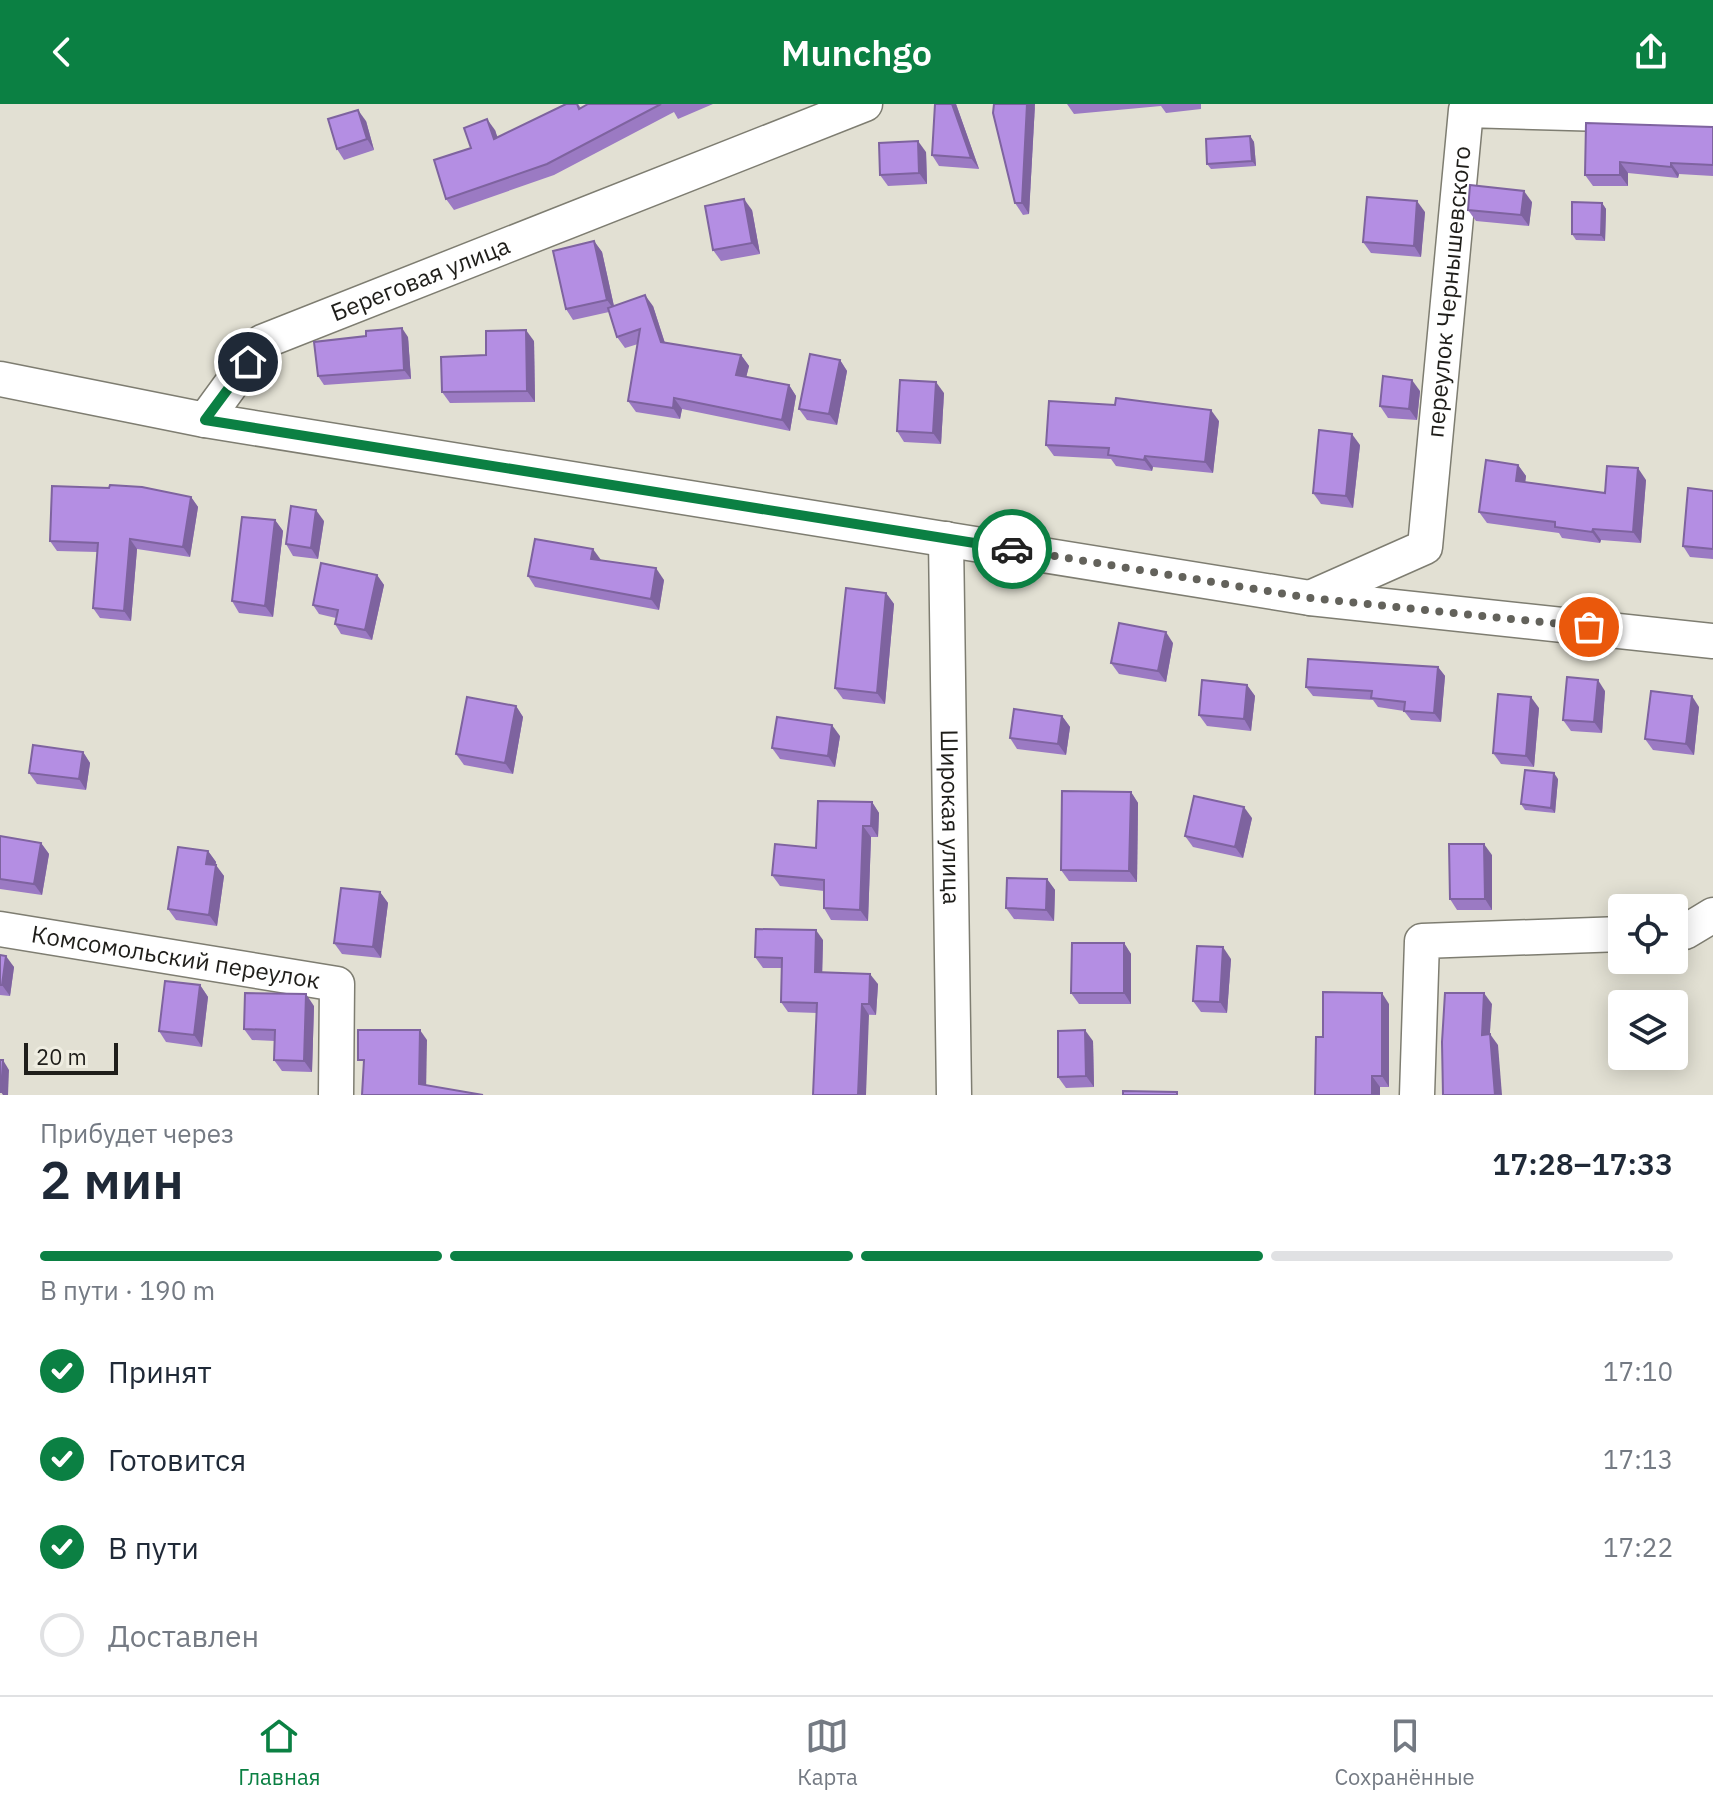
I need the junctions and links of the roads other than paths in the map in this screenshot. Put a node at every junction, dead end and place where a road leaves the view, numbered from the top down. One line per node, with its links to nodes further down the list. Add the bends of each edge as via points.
1 (865, 104): 4 (street, Береговая улица, via 262,342)
2 (1713, 117): 6 (street, переулок Чернышевского, via 1466,110 1425,547)
3 (0, 379): 4 (street)
4 (205, 420): 5 (street)
5 (946, 539): 6 (street); 13 (street, Широкая улица)
6 (1310, 598): 7 (street)
7 (1713, 641)
8 (1713, 915): 10 (street)
9 (0, 929): 12 (street, Комсомольский переулок, via 337,984)
10 (1688, 930)
11 (1608, 934): 14 (street, via 1422,941)
12 (336, 1095)
13 (954, 1095)
14 (1417, 1095)

